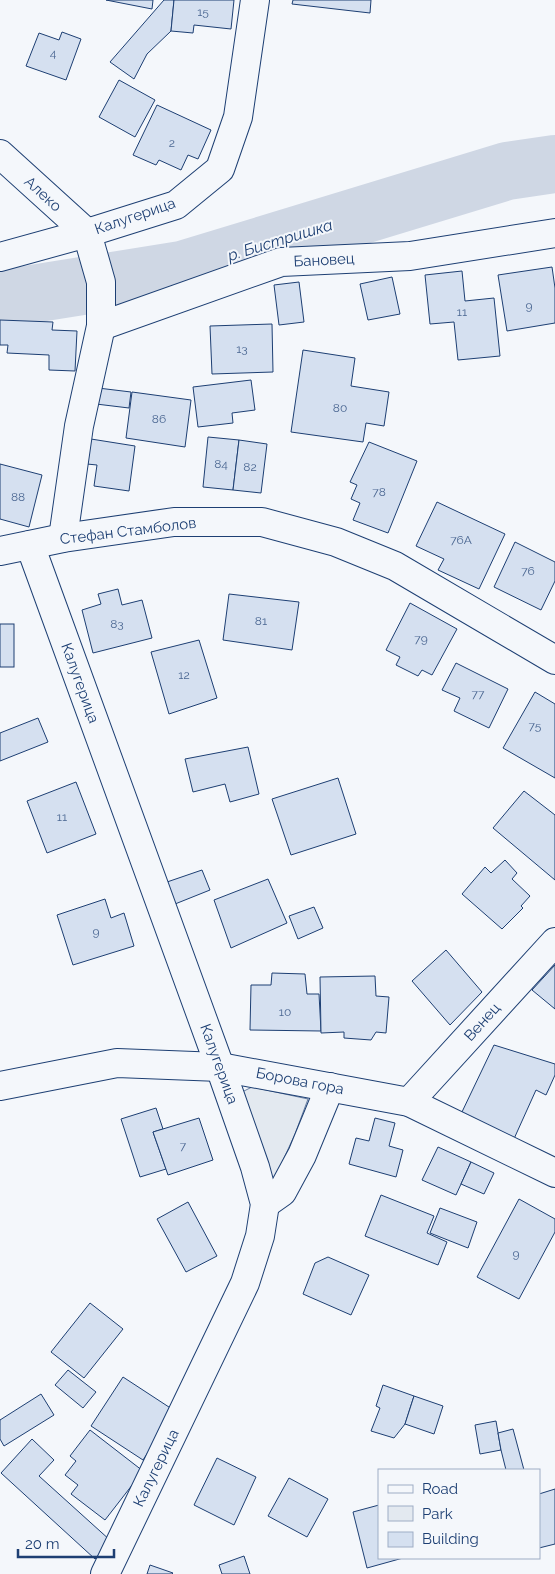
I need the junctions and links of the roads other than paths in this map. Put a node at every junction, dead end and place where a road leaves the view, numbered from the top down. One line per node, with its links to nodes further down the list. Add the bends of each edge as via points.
1 (254, 0): 3 (street, Калугерица, via 238,117 220,169 176,205)
2 (0, 154): 3 (street, Алеко)
3 (87, 233): 5 (street); 6 (street, Калугерица, via 101,282)
4 (555, 233): 6 (street, Бановец, via 410,256 281,262)
5 (0, 257)
6 (101, 324): 7 (street, Калугерица, via 79,426)
7 (62, 538): 8 (street, Стефан Стамболов); 10 (street, Стефан Стамболов, via 174,522 262,522 336,542 395,566)
8 (30, 545): 9 (street, Стефан Стамболов); 12 (street, Калугерица)
9 (0, 551)
10 (555, 660)
11 (555, 942): 15 (street, Венец)
12 (220, 1067): 13 (street, Борова гора, via 117,1063); 14 (street, Борова гора); 17 (street, Калугерица)
13 (0, 1086)
14 (330, 1087): 15 (street, Борова гора); 17 (street, via 302,1155 282,1192)
15 (409, 1102): 16 (street, Борова гора)
16 (555, 1173)
17 (265, 1204): 18 (street, Калугерица, via 260,1236 245,1283)
18 (105, 1574)

